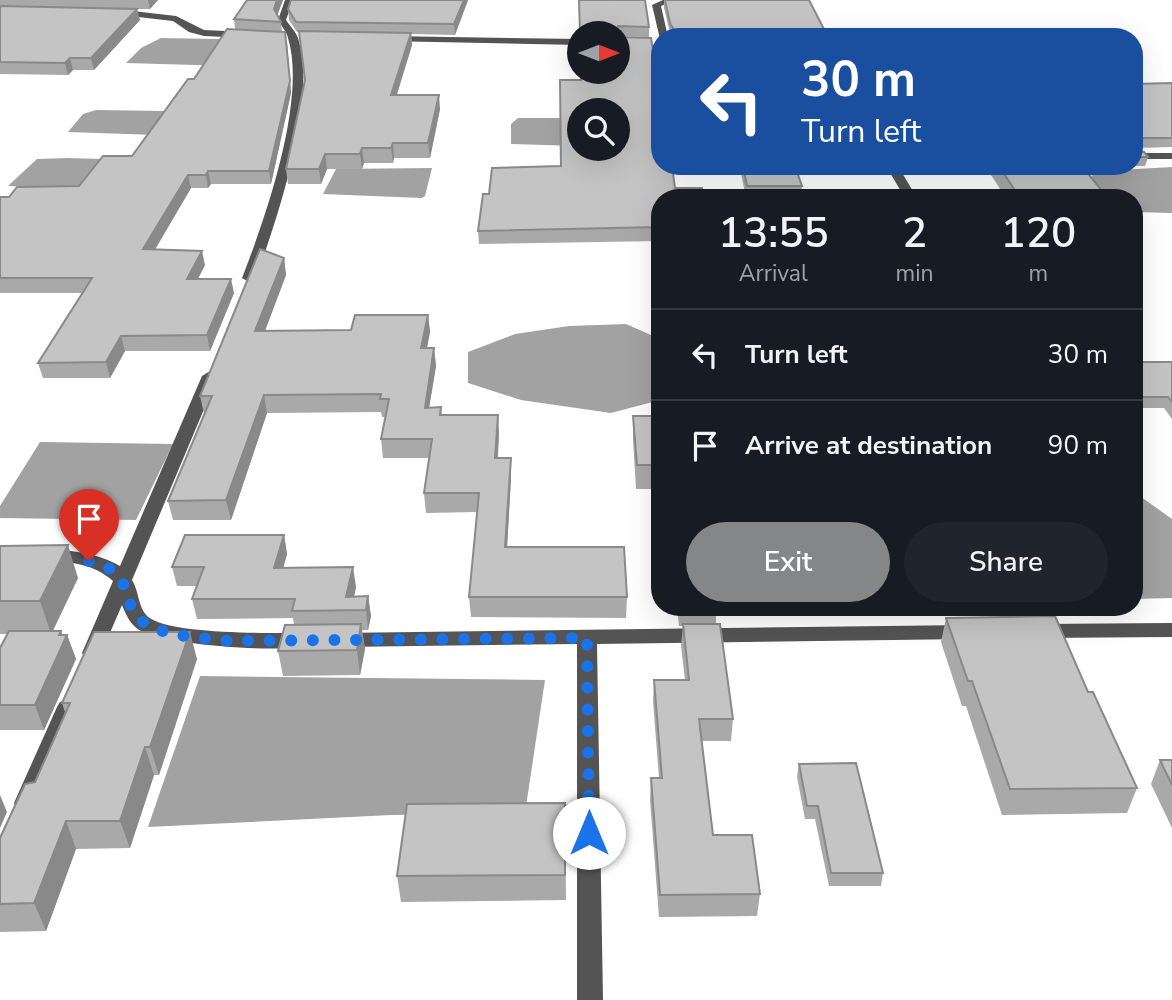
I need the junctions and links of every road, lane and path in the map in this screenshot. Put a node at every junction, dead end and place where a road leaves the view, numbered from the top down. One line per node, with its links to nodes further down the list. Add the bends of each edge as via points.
1 (289, 0): 10 (street, via 282,20 294,38 299,93 274,212)
2 (671, 0): 4 (street, via 656,5)
3 (101, 12): 5 (street, via 159,15 204,33)
4 (661, 28)
5 (255, 36)
6 (375, 39): 7 (street)
7 (567, 42)
8 (1143, 156): 9 (street)
9 (1172, 156)
10 (245, 290)
11 (214, 366): 13 (street)
12 (0, 556): 13 (street, via 84,560 107,565)
13 (124, 580): 17 (street, via 130,604 146,625 187,636 229,641); 18 (street)
14 (1172, 630): 16 (street)
15 (992, 632): 17 (street)
16 (1020, 632)
17 (587, 638): 21 (street)
18 (84, 669)
19 (73, 695): 20 (street)
20 (17, 822)
21 (590, 1000)

